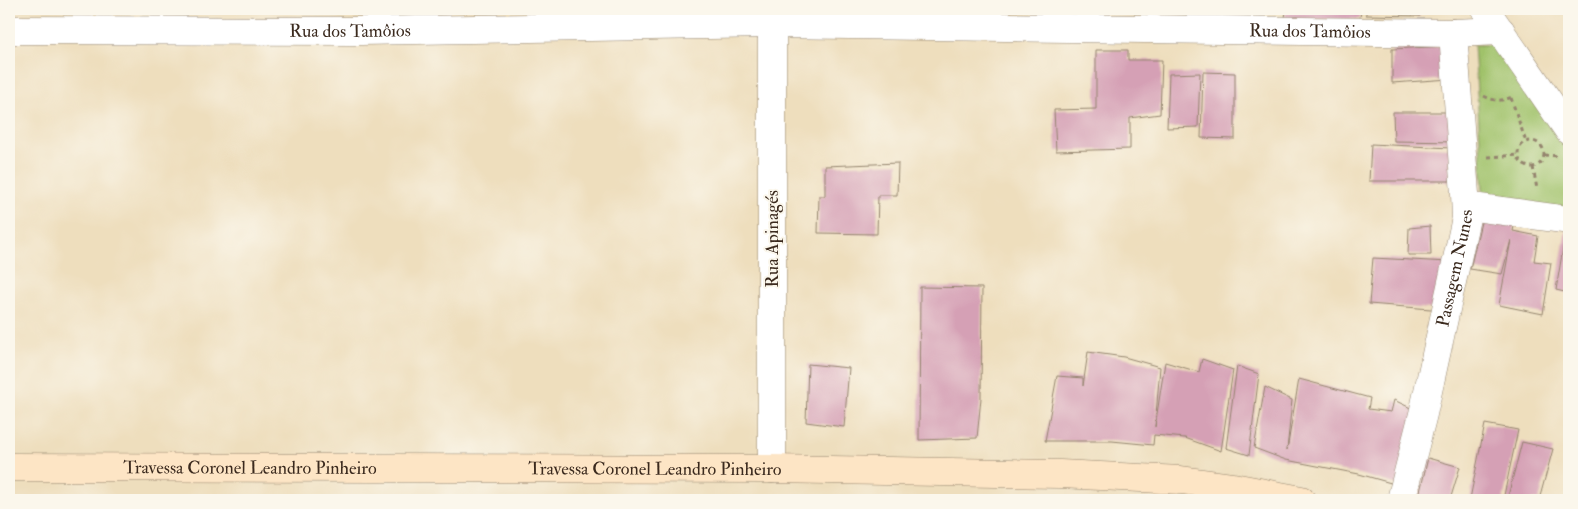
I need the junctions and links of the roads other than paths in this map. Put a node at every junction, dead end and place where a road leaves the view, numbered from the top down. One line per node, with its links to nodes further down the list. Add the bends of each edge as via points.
1 (1485, 9): 4 (street)
2 (772, 16): 3 (street, Rua dos Tamôios, via 361,31); 5 (street, Rua dos Tamôios); 10 (street, Rua Apinagés)
3 (9, 30)
4 (1500, 31): 5 (street, Rua dos Tamôios); 6 (street)
5 (1453, 33): 7 (street, Passagem Nunes)
6 (1569, 130)
7 (1466, 206): 8 (street); 12 (street, Passagem Nunes, via 1464,230)
8 (1569, 220)
9 (9, 468): 10 (street, Travessa Coronel Leandro Pinheiro)
10 (772, 468): 11 (street, Travessa Coronel Leandro Pinheiro, via 1181,480)
11 (1301, 500)
12 (1401, 500)

